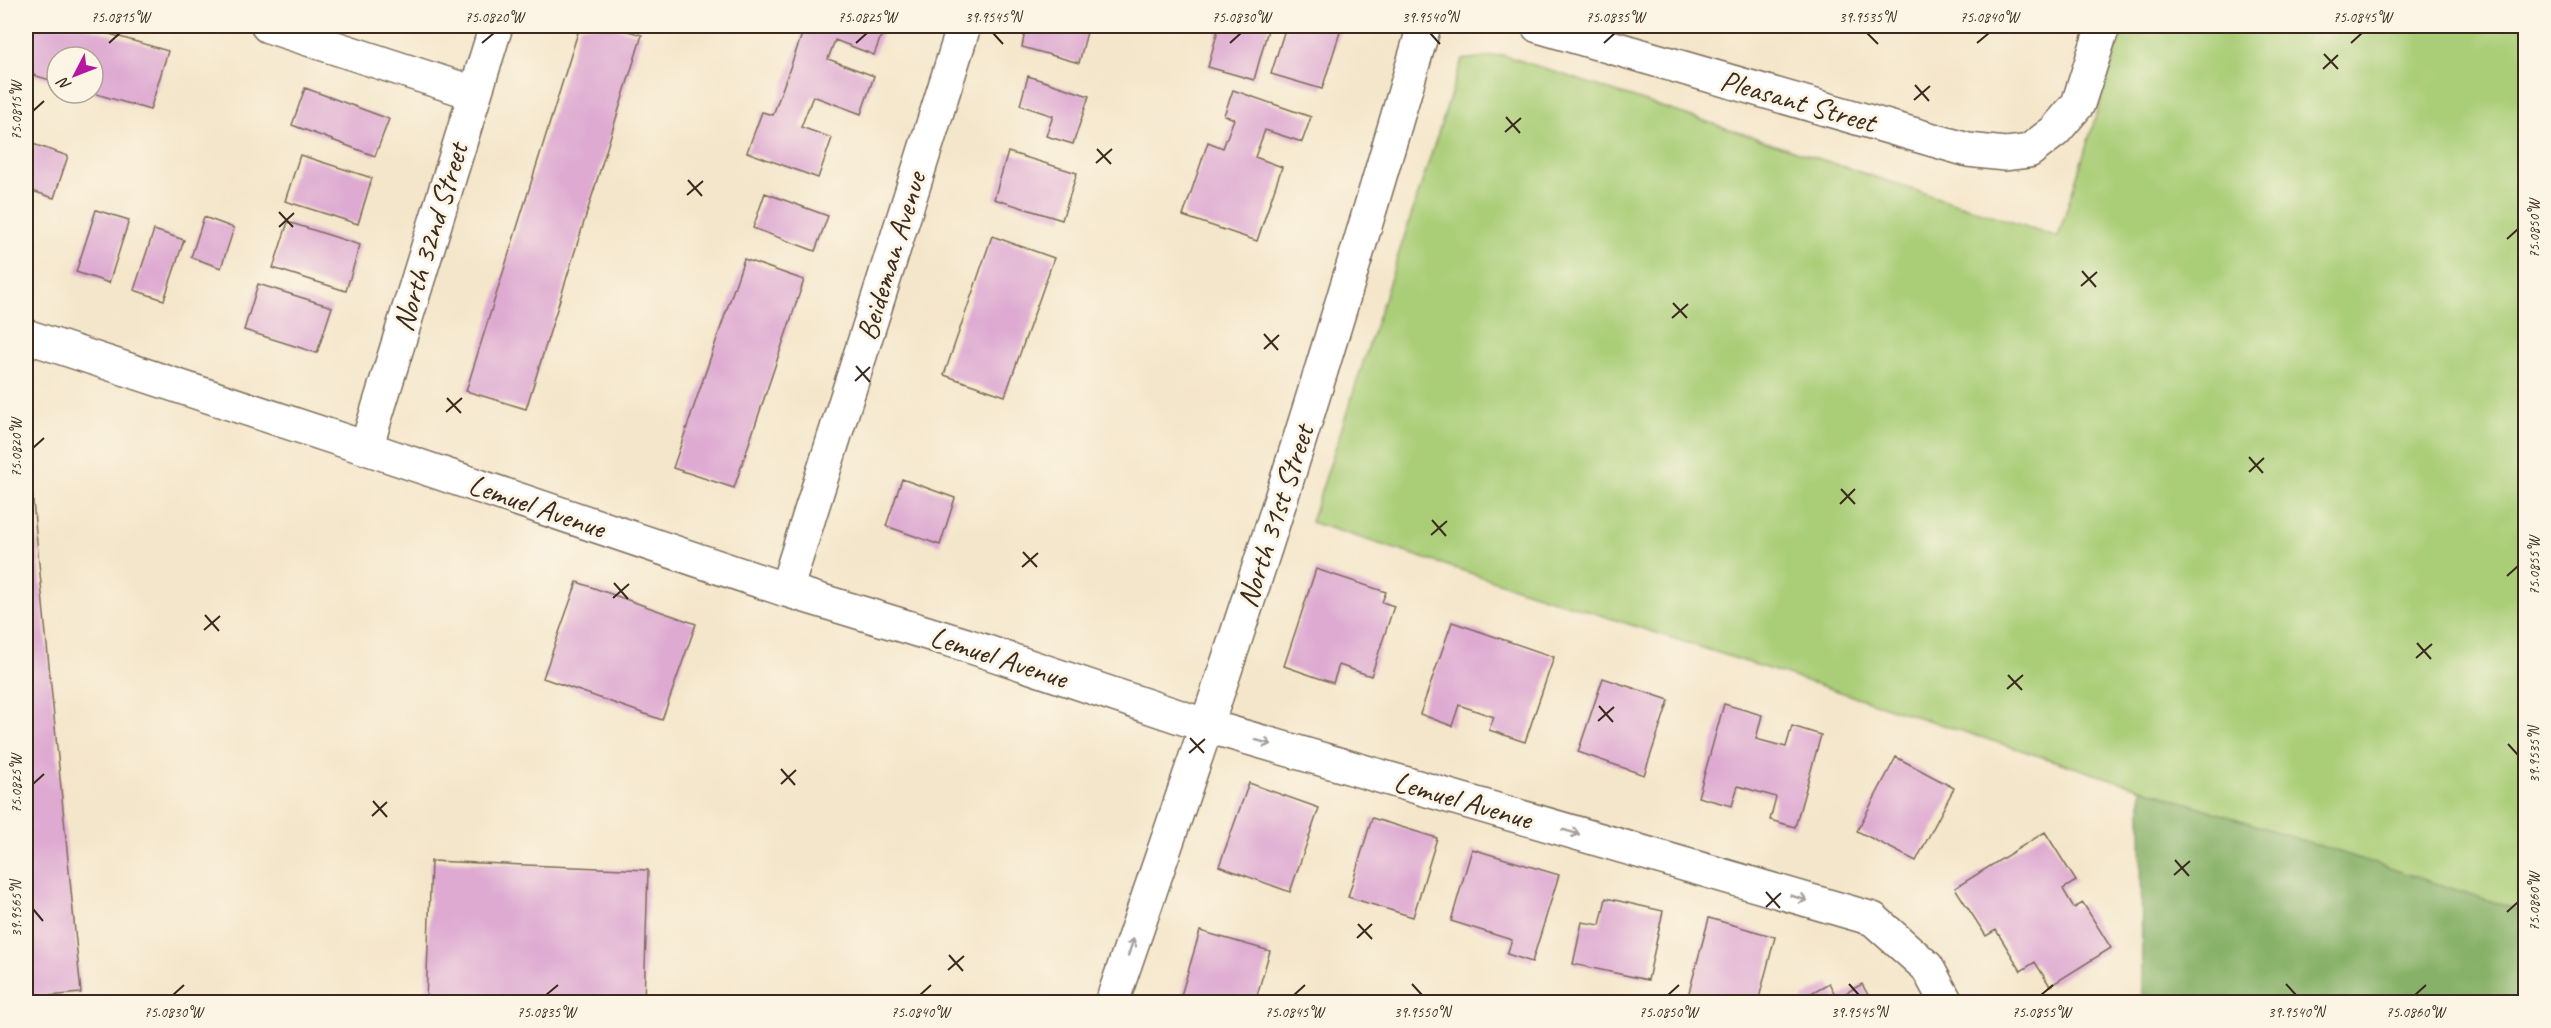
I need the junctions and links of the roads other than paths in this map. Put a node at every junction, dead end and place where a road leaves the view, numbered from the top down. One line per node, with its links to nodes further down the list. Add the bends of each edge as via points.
1 (268, 26): 7 (street)
2 (496, 26): 7 (street, North 32nd Street)
3 (964, 26): 10 (street, Beideman Avenue)
4 (1424, 26): 11 (street, North 31st Street, via 1350,278)
5 (1538, 26): 6 (street, Pleasant Street, via 1968,150 2005,154 2029,150 2055,131 2079,104)
6 (2103, 26)
7 (474, 93): 9 (street, North 32nd Street)
8 (26, 336): 9 (street, Lemuel Avenue)
9 (366, 448): 10 (street, Lemuel Avenue)
10 (786, 590): 11 (street, Lemuel Avenue)
11 (1207, 726): 12 (street, North 31st Street, one-way to 11); 13 (street, Lemuel Avenue, one-way to 13, via 1873,919 1927,968)
12 (1112, 1002)
13 (1946, 1002)

